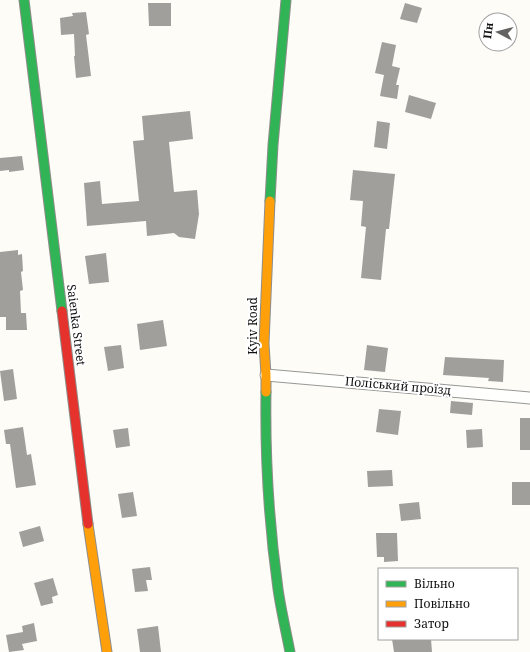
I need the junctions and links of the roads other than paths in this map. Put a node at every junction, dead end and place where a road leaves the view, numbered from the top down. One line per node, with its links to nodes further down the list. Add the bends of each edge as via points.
1 (24, 0): 5 (street, Saienka Street, via 92,554)
2 (286, 0): 3 (street, Kyiv Road, via 266,255)
3 (266, 375): 4 (street, Поліський проїзд); 6 (street, Kyiv Road, via 265,431 270,522 278,590)
4 (530, 398)
5 (107, 652)
6 (290, 652)

